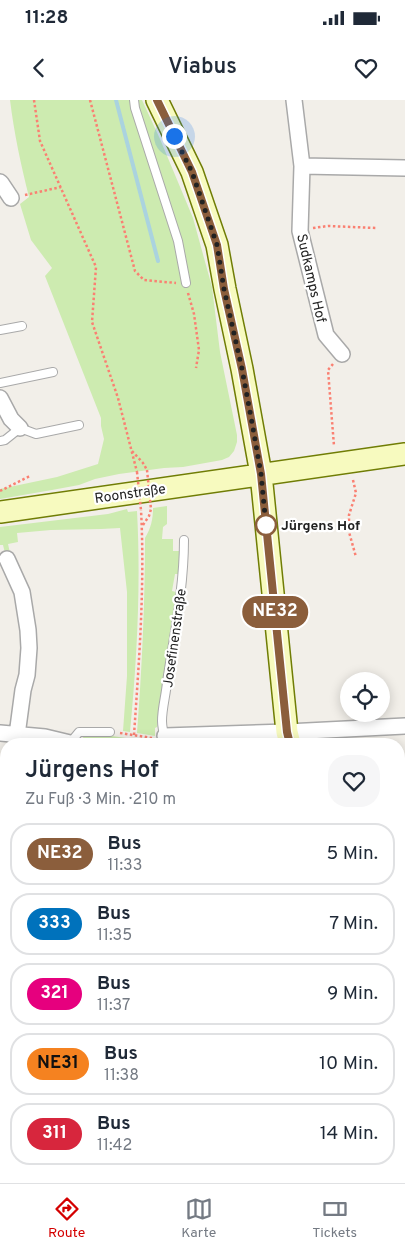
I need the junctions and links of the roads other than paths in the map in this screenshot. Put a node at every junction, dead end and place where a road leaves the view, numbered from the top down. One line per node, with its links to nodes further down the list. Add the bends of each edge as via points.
1 (134, 100): 8 (lane, via 178,241)
2 (157, 100): 19 (main road, via 192,172 217,245)
3 (294, 100): 4 (street, Sudkamps Hof)
4 (302, 166): 5 (street); 11 (street, Sudkamps Hof, via 300,231 326,335)
5 (405, 168)
6 (0, 182): 7 (street)
7 (11, 198)
8 (186, 283)
9 (22, 326): 10 (lane)
10 (0, 330)
11 (342, 354)
12 (53, 372): 13 (lane)
13 (0, 383)
14 (0, 398): 16 (street, via 10,419)
15 (79, 425): 16 (lane, via 36,434)
16 (20, 428): 17 (lane)
17 (0, 441)
18 (405, 454): 19 (main road, Roonstraße)
19 (261, 474): 20 (main road, Roonstraße); 30 (main road)
20 (0, 512)
21 (184, 540): 29 (lane, Josefinenstraße, via 180,598 162,722)
22 (7, 558): 26 (street, via 22,592 28,630 27,675)
23 (405, 726): 30 (street)
24 (110, 732): 28 (lane, via 80,732)
25 (0, 733): 26 (street)
26 (17, 735): 27 (street)
27 (49, 738)
28 (75, 738)
29 (165, 738)
30 (289, 738)

